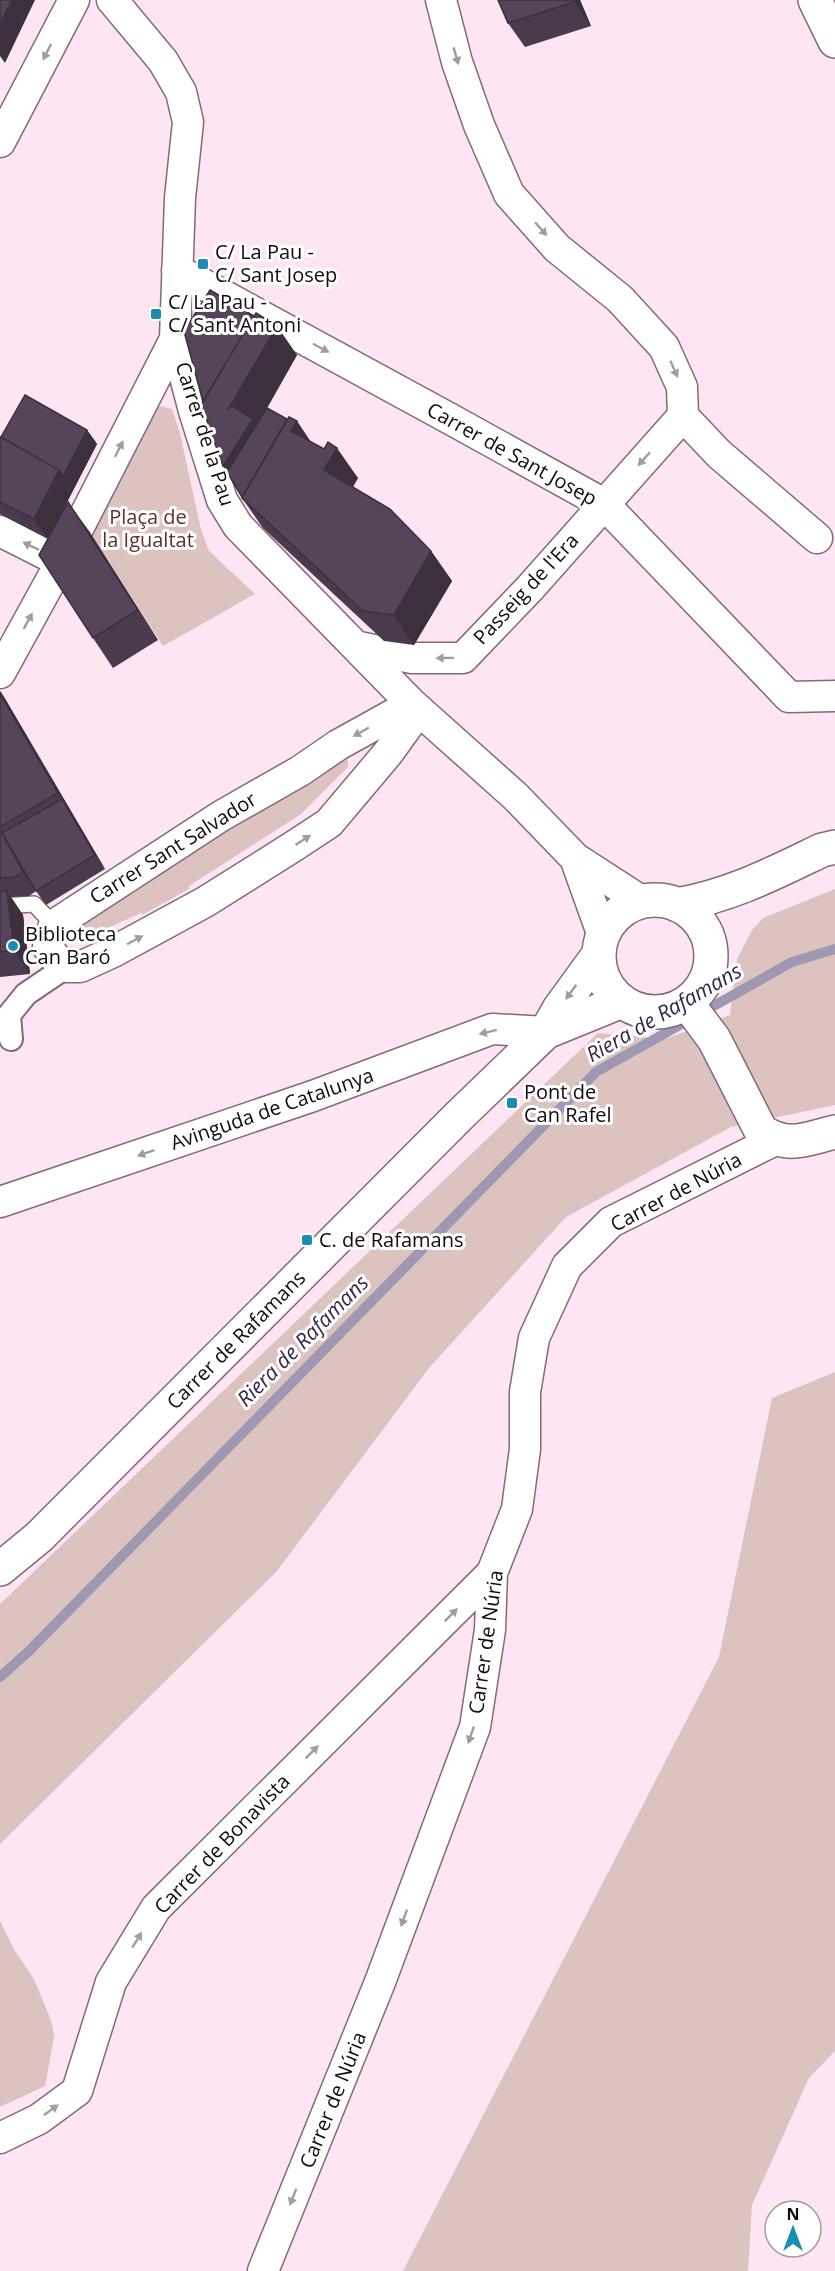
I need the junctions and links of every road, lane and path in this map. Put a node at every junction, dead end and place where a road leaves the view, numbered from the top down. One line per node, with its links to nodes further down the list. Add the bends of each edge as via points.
1 (74, 0): 6 (street, one-way to 6)
2 (112, 0): 7 (street, Carrer de la Pau, via 162,61 181,92 189,122)
3 (441, 0): 9 (street, one-way to 9, via 457,62 509,194 557,248 620,299 664,347 682,387)
4 (815, 0): 5 (street)
5 (835, 41)
6 (0, 142)
7 (177, 270): 8 (street, Carrer de la Pau); 10 (street, Carrer de Sant Josep, one-way to 10)
8 (175, 339): 13 (street, one-way to 8); 14 (street, Carrer de la Pau, via 222,500 238,526)
9 (683, 416): 10 (street, Passeig de l'Era, one-way to 10); 12 (street, via 719,454)
10 (604, 504): 14 (street, Passeig de l'Era, one-way to 14, via 463,658 412,658); 16 (street, Carrer de Sant Josep, via 789,697)
11 (0, 531): 13 (street, one-way to 11)
12 (817, 538)
13 (61, 562): 15 (street, one-way to 13)
14 (359, 647): 17 (street, Carrer de la Pau)
15 (0, 673)
16 (835, 696)
17 (416, 707): 19 (street, Carrer de la Pau, via 515,796); 24 (street, Carrer Sant Salvador, one-way to 24, via 338,745); 27 (street, one-way to 17, via 80,967 113,952 205,902 330,823 388,753)
18 (835, 847): 20 (street)
19 (575, 858): 21 (street, Carrer de la Pau); 25 (street, Carrer de la Pau, via 587,886)
20 (745, 887): 22 (street); 26 (street, via 721,921)
21 (644, 902): 22 (street); 25 (street, via 613,920)
22 (677, 905): 26 (street, via 698,920)
23 (0, 906): 24 (lane, via 34,904)
24 (54, 925): 27 (street, via 48,947)
25 (601, 945): 29 (street, via 604,980 613,994); 30 (street, Carrer de Rafamans, one-way to 30)
26 (710, 958): 28 (street, via 702,987)
27 (66, 967): 31 (street, via 26,994 9,1014)
28 (687, 1003): 29 (street, via 668,1011); 33 (street, via 714,1039)
29 (633, 1006): 30 (street, Carrer de Rafamans)
30 (546, 1032): 34 (street, Avinguda de Catalunya, one-way to 34, via 492,1029 313,1096); 35 (street, Carrer de Rafamans, via 39,1537)
31 (11, 1039)
32 (835, 1132): 33 (street, via 799,1142)
33 (768, 1136): 36 (street, Carrer de Núria, via 611,1222 567,1266 534,1338 525,1392 525,1449 517,1509)
34 (0, 1202)
35 (0, 1569)
36 (492, 1573): 37 (street, Carrer de Bonavista, one-way to 36, via 39,2119 77,2091 111,1982 156,1908); 38 (street, Carrer de Núria, one-way to 38, via 490,1630 475,1727 381,1982)
37 (0, 2138)
38 (263, 2271)

